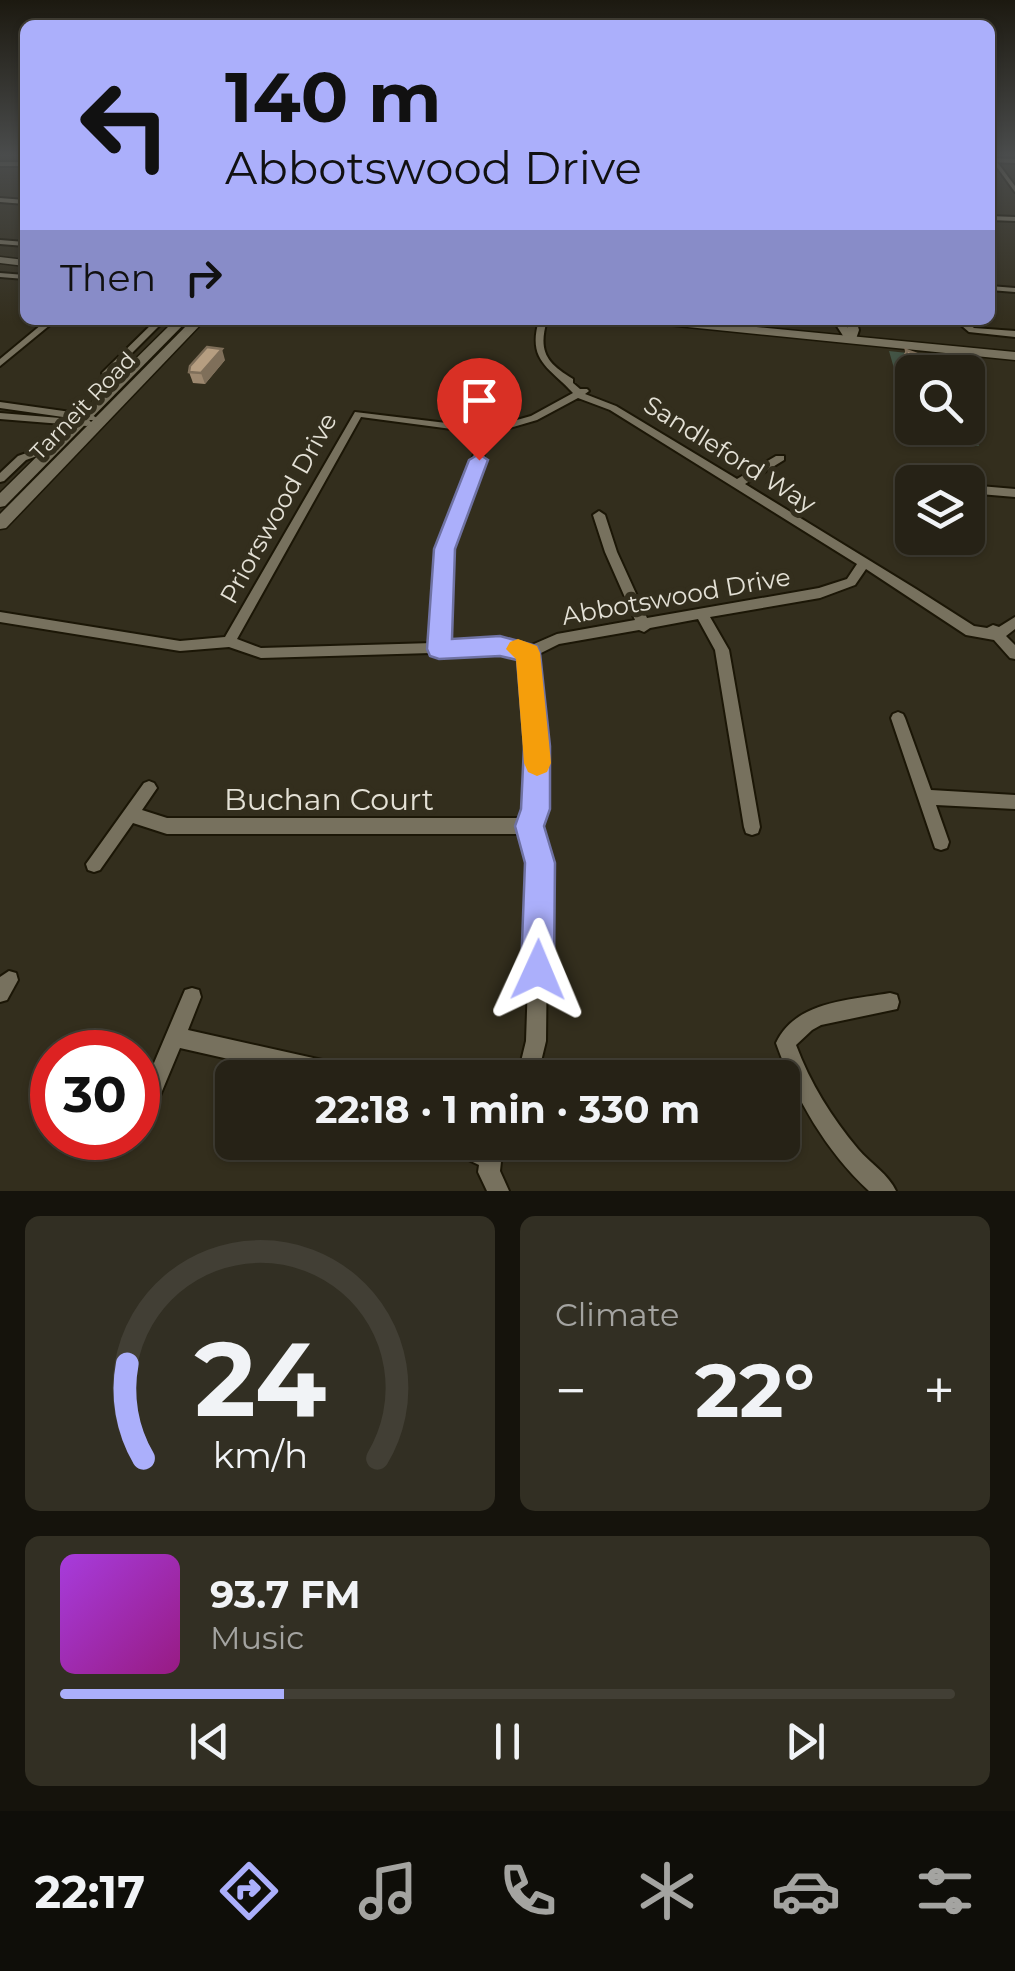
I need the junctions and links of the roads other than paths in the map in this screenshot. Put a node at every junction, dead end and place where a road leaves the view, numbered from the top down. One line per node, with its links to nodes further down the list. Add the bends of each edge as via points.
1 (46, 325): 13 (street)
2 (155, 325): 14 (street, via 108,374)
3 (177, 325): 14 (main road, Tarneit Road)
4 (193, 325): 18 (main road, Tarneit Road)
5 (542, 325): 15 (street, Sandleford Way, via 538,352)
6 (772, 325): 9 (main road)
7 (810, 325): 9 (main road)
8 (966, 325): 10 (street)
9 (847, 328): 11 (main road); 12 (main road)
10 (1015, 334)
11 (1015, 344)
12 (1015, 356)
13 (0, 362)
14 (113, 387): 18 (main road, Tarneit Road)
15 (581, 393): 19 (street, Priorswood Drive); 23 (street, Sandleford Way)
16 (0, 405): 18 (street)
17 (0, 416): 18 (street)
18 (87, 420): 20 (main road, Tarneit Road); 28 (main road, Tarneit Road)
19 (488, 431): 36 (street, Priorswood Drive, via 354,416); 37 (street, via 444,549)
20 (55, 446): 22 (street, via 22,458); 26 (main road, Tarneit Road)
21 (780, 458): 23 (street)
22 (0, 479)
23 (737, 484): 29 (street, Sandleford Way)
24 (985, 490): 25 (street)
25 (1015, 493)
26 (0, 502)
27 (599, 515): 34 (street)
28 (0, 524)
29 (861, 567): 31 (street, Abbotswood Drive, via 851,582 828,591); 35 (street, Sandleford Way, via 971,631)
30 (1015, 612): 35 (street)
31 (702, 614): 34 (street, Abbotswood Drive); 46 (street, via 722,650)
32 (0, 617): 36 (street, Abbotswood Drive, via 180,646)
33 (1015, 622): 35 (street)
34 (644, 627): 38 (street, Abbotswood Drive, via 556,639)
35 (995, 632): 39 (street, Sandleford Way)
36 (229, 642): 37 (street, Abbotswood Drive, via 280,654)
37 (439, 649): 38 (street, Abbotswood Drive, via 500,646)
38 (528, 653): 45 (street, via 538,783)
39 (1015, 654)
40 (898, 718): 42 (street)
41 (149, 788): 44 (street)
42 (926, 797): 43 (street); 47 (street)
43 (1015, 802)
44 (130, 814): 45 (street, Buchan Court, via 167,826); 48 (street)
45 (530, 826): 53 (street, via 540,863)
46 (752, 826)
47 (942, 842)
48 (94, 864)
49 (192, 996): 51 (street)
50 (890, 1002): 57 (street, via 812,1018 786,1043 828,1125)
51 (176, 1037): 52 (street); 54 (street)
52 (288, 1060)
53 (531, 1060)
54 (160, 1073)
55 (490, 1160): 56 (street)
56 (498, 1191)
57 (885, 1191)

